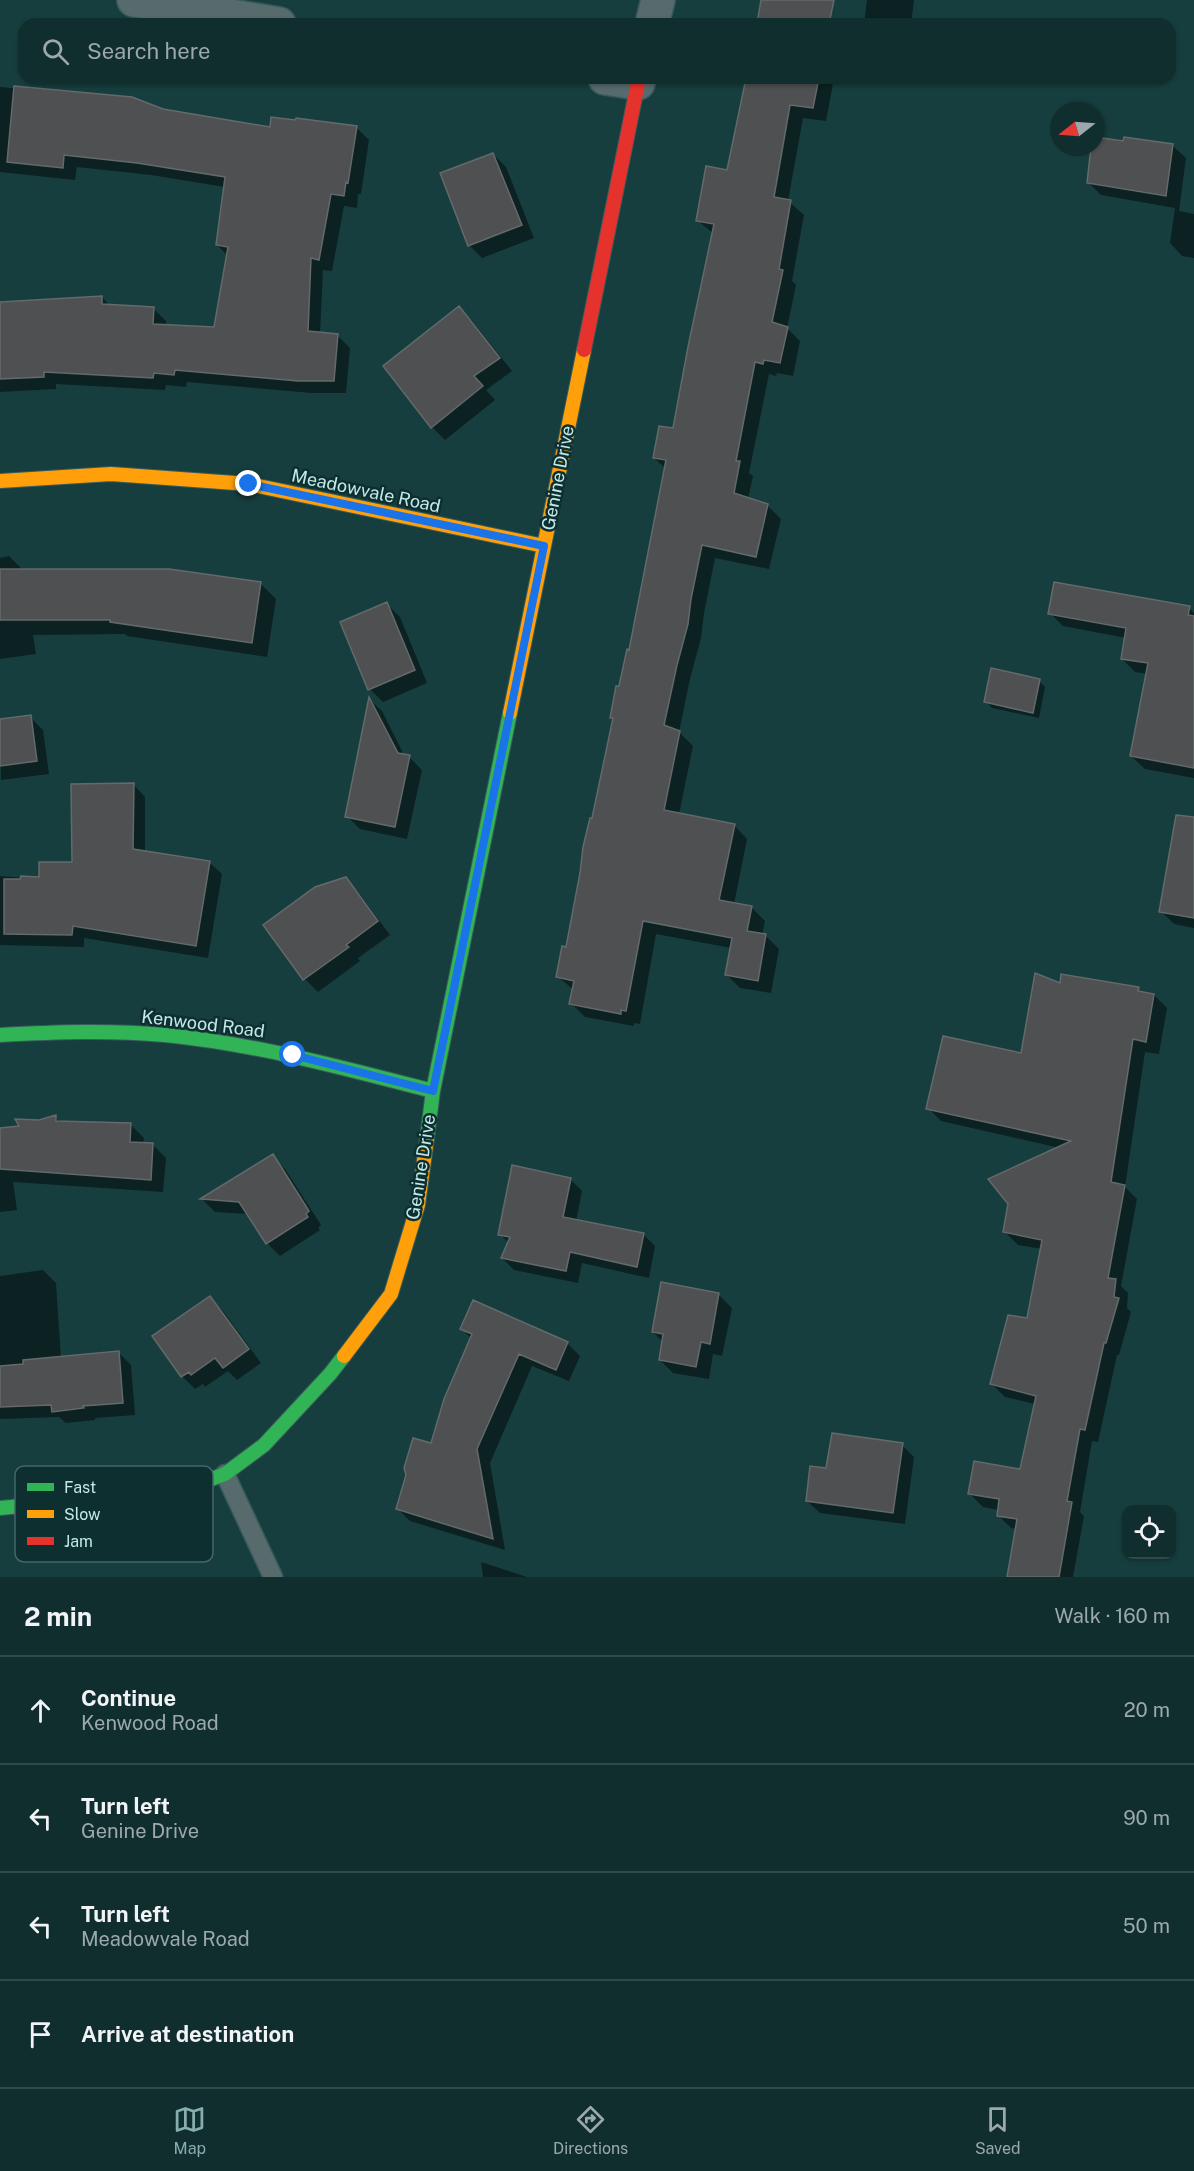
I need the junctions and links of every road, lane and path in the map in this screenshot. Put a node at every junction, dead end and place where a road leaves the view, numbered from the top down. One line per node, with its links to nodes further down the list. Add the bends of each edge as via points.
1 (134, 0): 3 (street)
2 (658, 0): 4 (street)
3 (243, 18)
4 (654, 18)
5 (637, 84): 7 (street, Genine Drive)
6 (0, 481): 7 (street, Meadowvale Road, via 111,474 249,484)
7 (544, 546): 9 (street, Genine Drive)
8 (0, 1035): 9 (street, Kenwood Road, via 87,1031 165,1035 293,1055)
9 (433, 1091): 10 (street, Genine Drive, via 418,1205 391,1294 330,1374 264,1445)
10 (225, 1474): 11 (street, Genine Drive); 14 (lane)
11 (213, 1478)
12 (15, 1507): 13 (street, Genine Drive)
13 (0, 1508)
14 (273, 1577)

